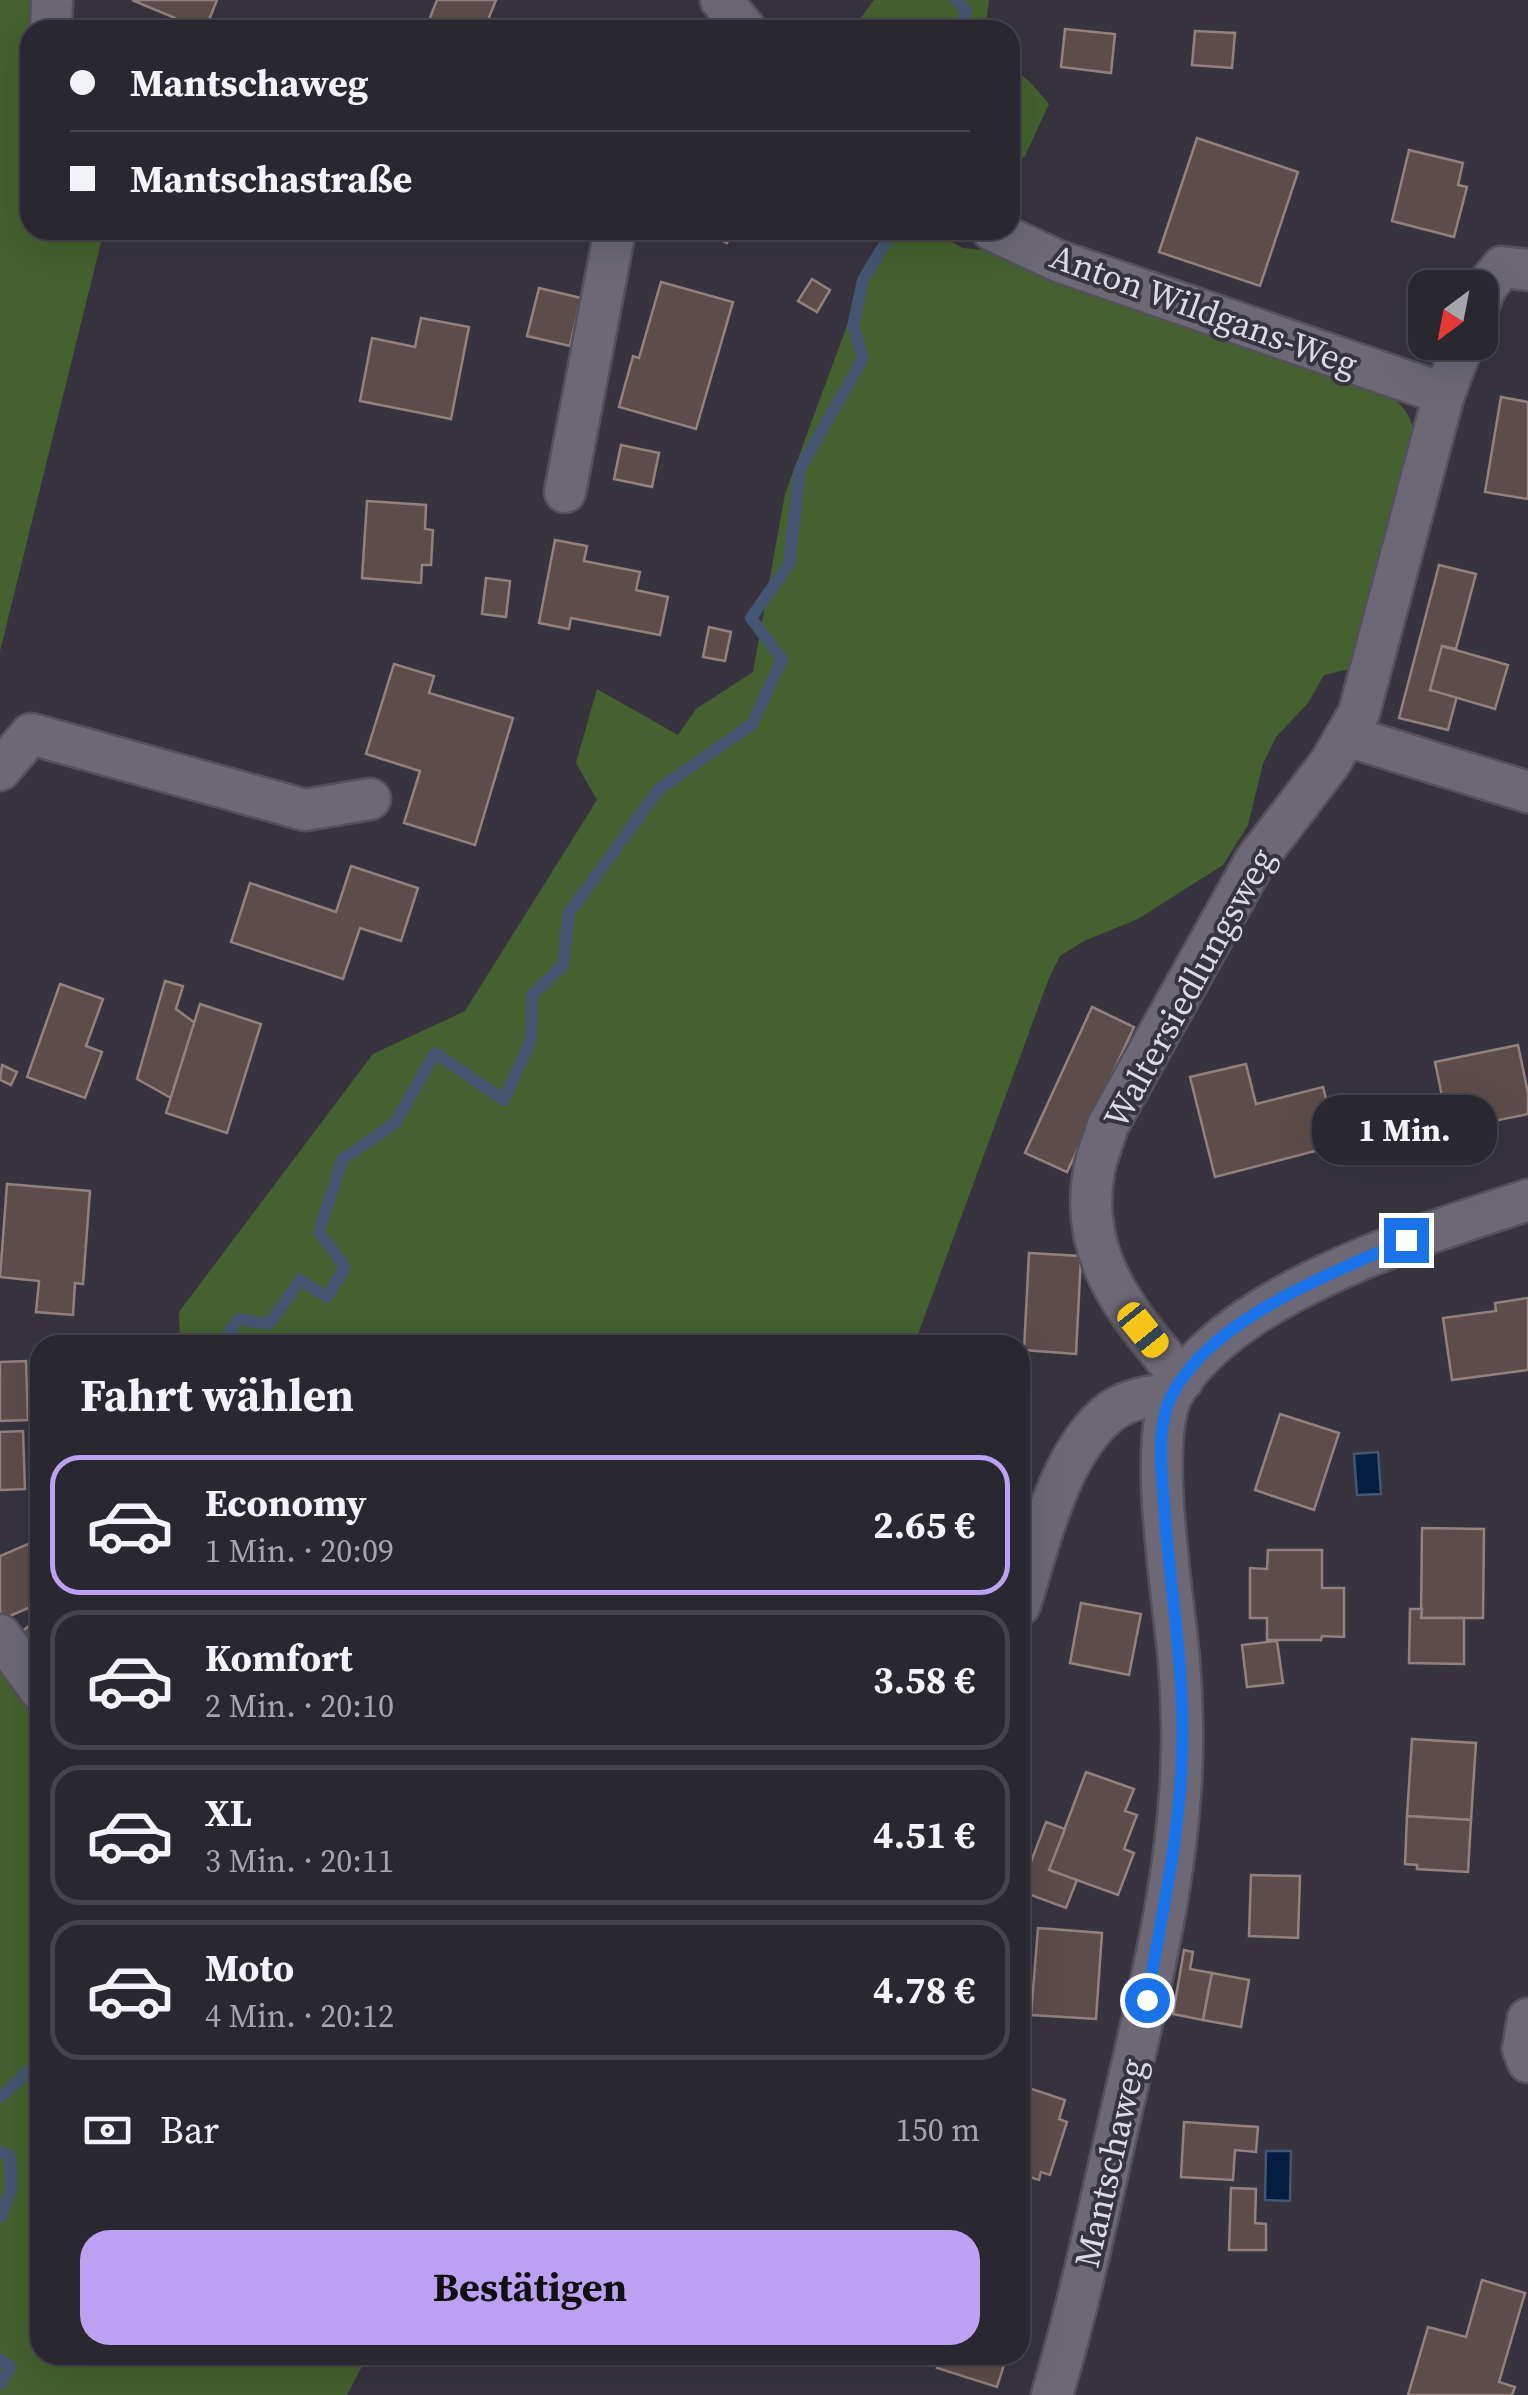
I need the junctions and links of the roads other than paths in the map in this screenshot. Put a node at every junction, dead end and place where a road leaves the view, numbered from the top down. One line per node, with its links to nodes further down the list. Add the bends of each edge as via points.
1 (613, 240): 7 (street)
2 (1013, 240): 6 (street, Anton Wildgans-Weg, via 1058,262)
3 (1528, 270): 4 (street)
4 (1498, 271)
5 (1457, 360): 6 (street)
6 (1444, 394): 8 (street, Waltersiedlungsweg, via 1367,687)
7 (565, 492)
8 (1347, 736): 10 (street); 13 (street, Waltersiedlungsweg, via 1254,861 1108,1125 1094,1170 1092,1224 1100,1261)
9 (0, 770): 11 (street, via 31,734 305,810)
10 (1528, 792)
11 (370, 798)
12 (1528, 1200): 13 (street, via 1406,1240 1304,1288 1237,1326)
13 (1178, 1386): 14 (street, via 1113,1410 1088,1435 1061,1482); 19 (street, Mantschaweg, via 1164,1418 1161,1458 1181,1702 1177,1816 1147,2000)
14 (1030, 1575)
15 (0, 1636): 16 (street)
16 (30, 1676)
17 (1528, 2019): 18 (street)
18 (1528, 2062)
19 (1052, 2395)

